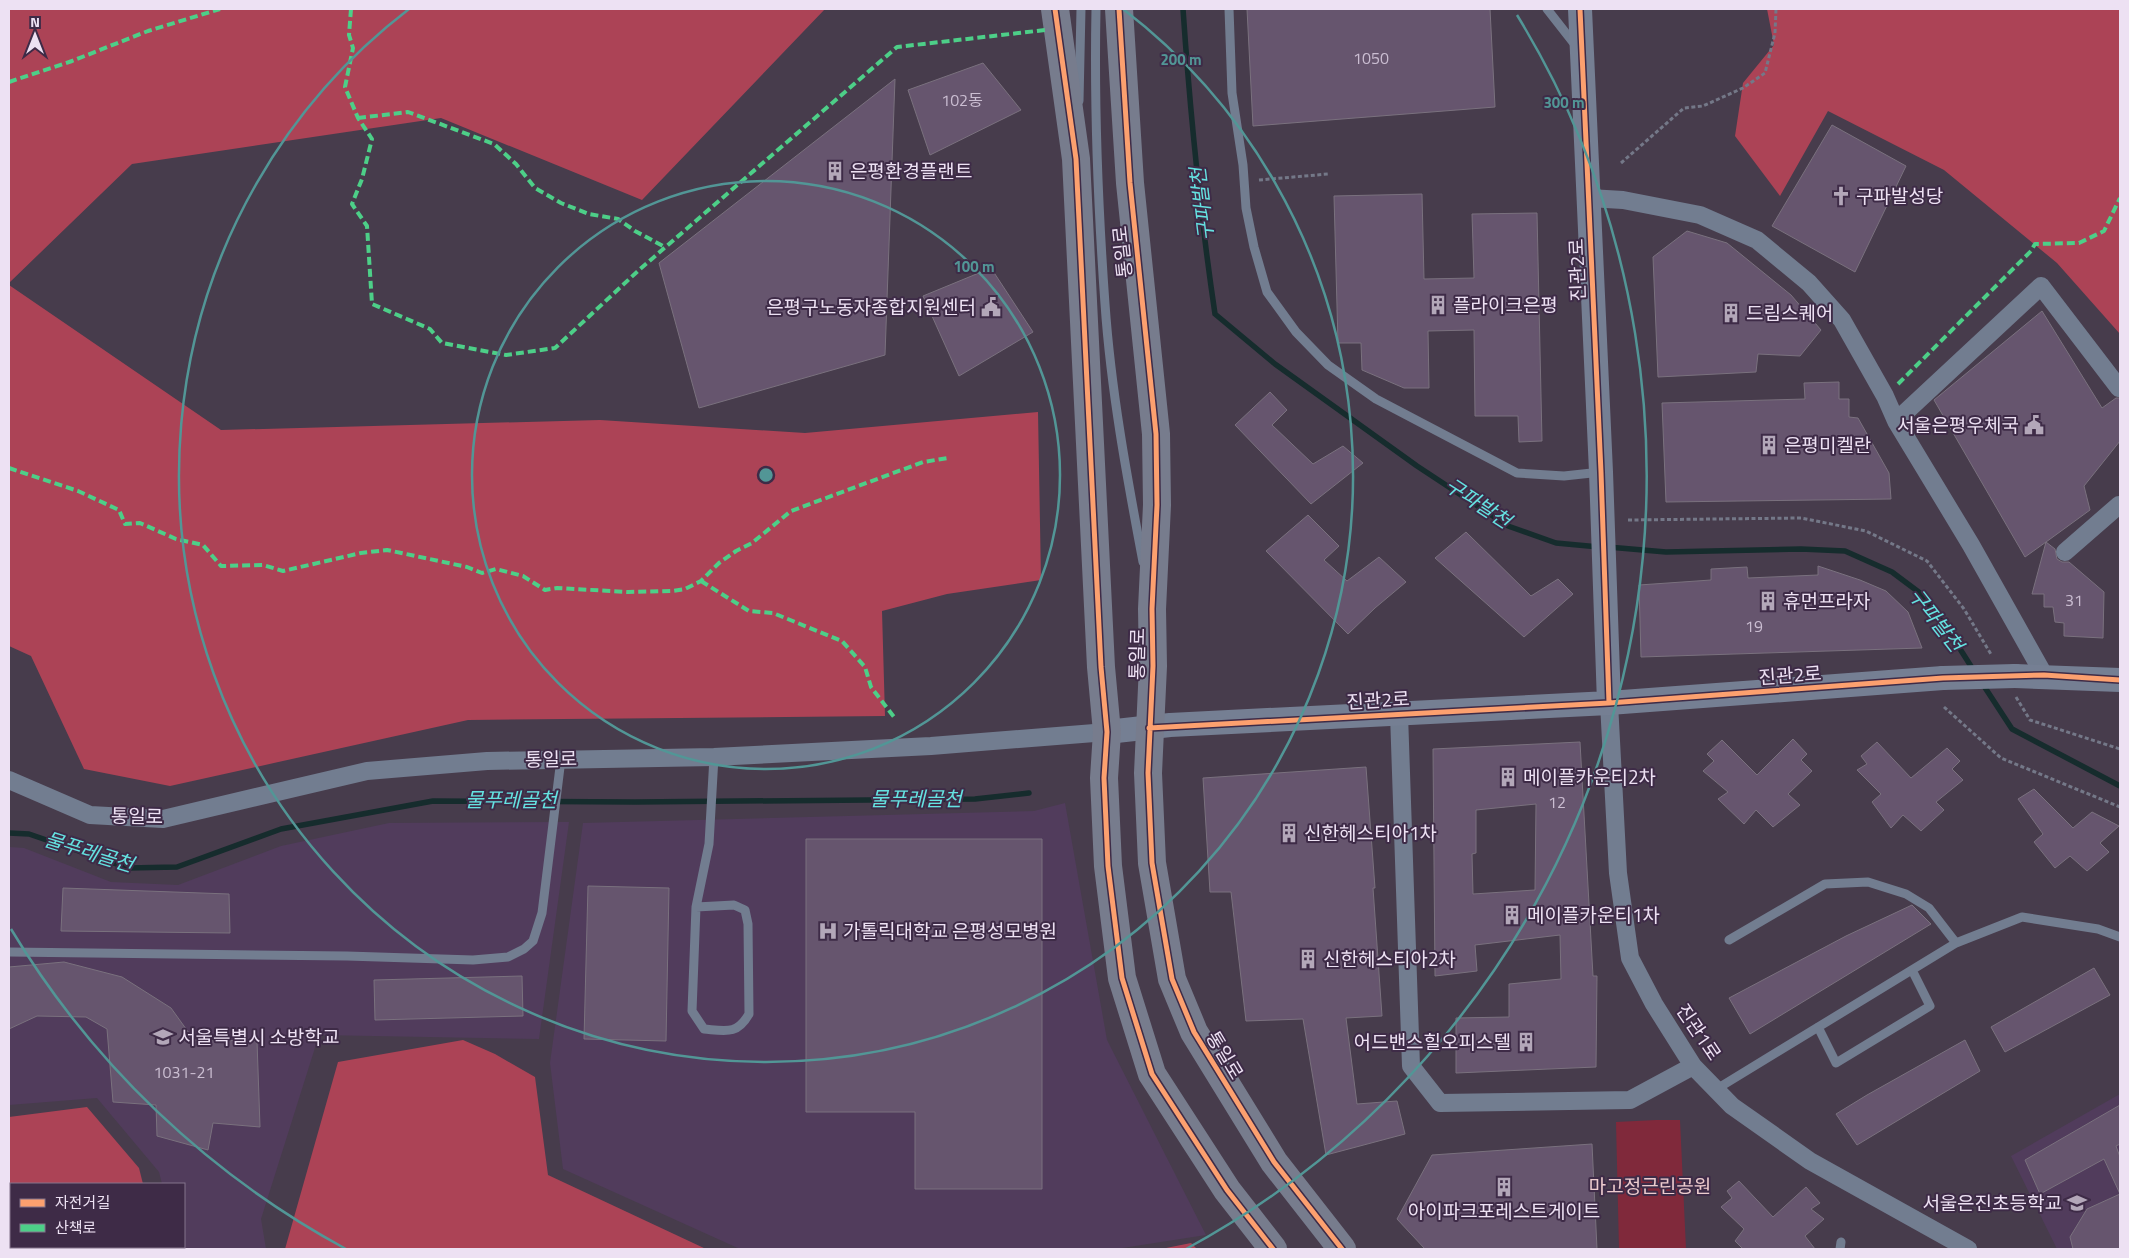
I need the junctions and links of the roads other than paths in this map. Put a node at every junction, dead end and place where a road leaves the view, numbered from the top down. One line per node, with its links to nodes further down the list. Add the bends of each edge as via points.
1 (1055, 9): 9 (main road, 통일로)
2 (1081, 9): 9 (lane)
3 (1096, 9): 16 (lane, via 1095,84 1105,305 1124,459)
4 (1119, 9): 16 (main road, 통일로, via 1130,183 1156,434 1157,505)
5 (1229, 9): 13 (lane, via 1232,93 1254,247 1267,292 1296,332 1328,365 1376,399 1517,473 1564,476)
6 (1547, 9): 8 (lane)
7 (1580, 9): 8 (street, 진관2로)
8 (1582, 55): 10 (street, 진관2로)
9 (1076, 159): 22 (main road, 통일로)
10 (1589, 198): 12 (street, via 1623,200 1700,215 1757,240 1809,283 1842,320); 13 (street, 진관2로)
11 (2119, 388): 12 (street, via 2041,286)
12 (1896, 421): 17 (street)
13 (1601, 472): 19 (street, 진관2로)
14 (2120, 507): 15 (street)
15 (2065, 552)
16 (1152, 609): 21 (main road, 통일로)
17 (2044, 675): 18 (street); 19 (street, 진관2로, bridge, via 2015,685 1943,678)
18 (2120, 680)
19 (1609, 703): 20 (street, 진관2로); 33 (street, 진관1로, via 1618,873 1630,958)
20 (1399, 714): 21 (street, 진관2로); 33 (street, via 1411,1066 1440,1103 1630,1100)
21 (1149, 728): 22 (street, 진관2로); 36 (main road, 통일로, via 1152,863 1172,979 1194,1032 1274,1162)
22 (1107, 732): 24 (street, 통일로); 35 (main road, 통일로, via 1104,778 1108,866 1122,978 1152,1074 1227,1190)
23 (561, 759): 24 (street, 통일로); 25 (street, 통일로, via 486,761 367,771 163,819 90,815); 30 (lane, via 542,913 533,941 508,957 473,960)
24 (713, 765): 26 (lane, via 709,844)
25 (9, 780)
26 (696, 906): 26 (lane, via 692,1011 704,1029 730,1031 742,1025 748,1014 748,924 745,910 734,905)
27 (2120, 937): 29 (lane, via 2098,929 2022,917)
28 (1729, 940): 29 (lane, via 1825,884 1868,882 1906,894 1929,908)
29 (1956, 943): 31 (lane)
30 (9, 952)
31 (1912, 970): 32 (lane); 32 (lane, via 1930,1006 1836,1063)
32 (1818, 1028): 34 (lane)
33 (1693, 1066): 34 (street, 진관1로)
34 (1715, 1090): 37 (street, 진관1로, via 1732,1106 1810,1161)
35 (1273, 1249)
36 (1342, 1249)
37 (1968, 1249)

